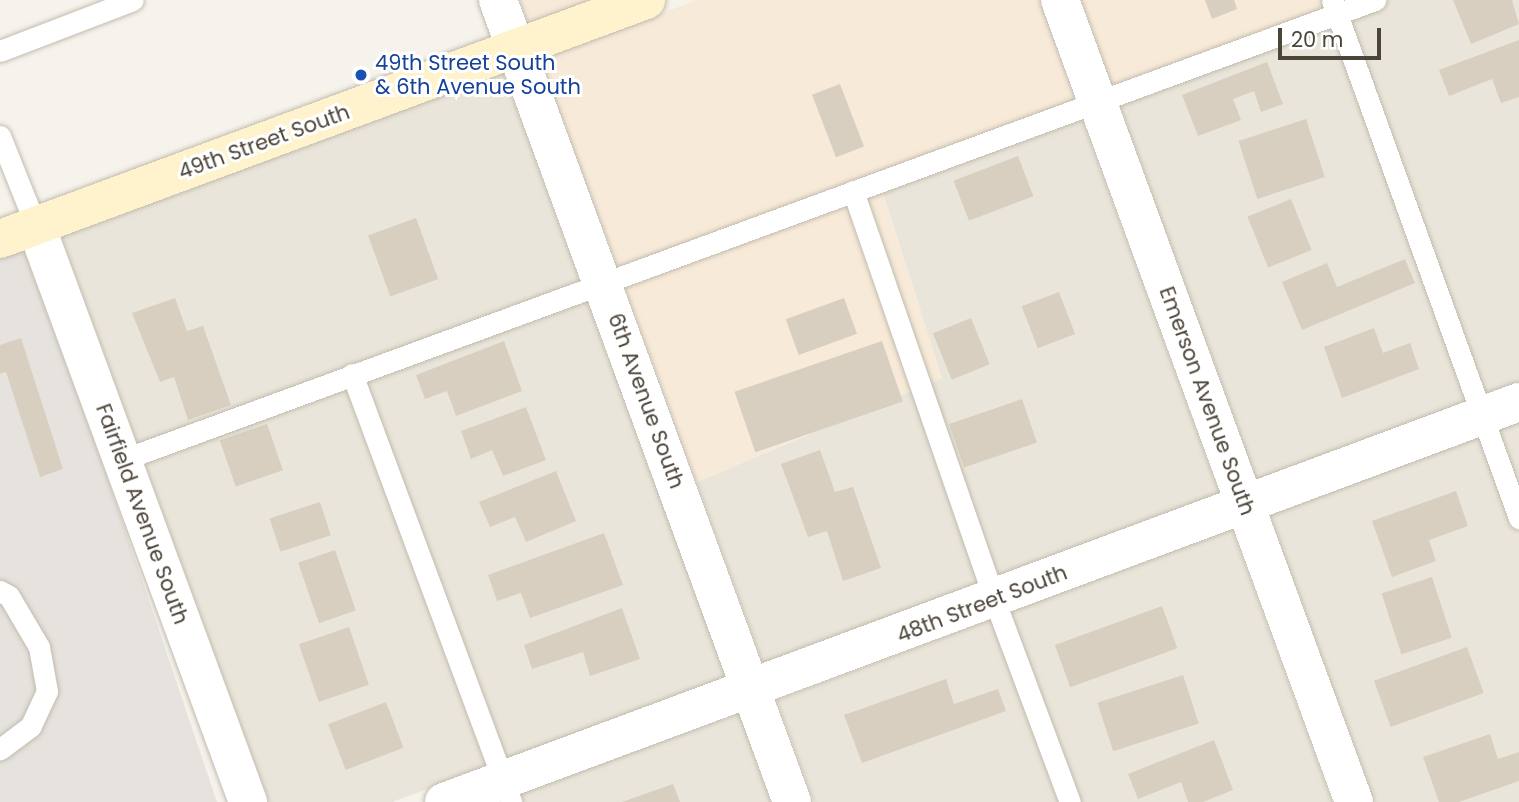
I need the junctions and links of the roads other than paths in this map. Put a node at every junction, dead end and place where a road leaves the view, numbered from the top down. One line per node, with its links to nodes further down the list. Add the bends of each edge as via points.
1 (133, 0): 8 (lane)
2 (498, 0): 7 (street, 6th Avenue South)
3 (646, 0): 7 (main road, 49th Street South)
4 (1060, 0): 9 (street, Emerson Avenue South)
5 (1375, 0): 6 (lane)
6 (1335, 7): 9 (lane); 17 (lane)
7 (516, 49): 12 (main road, 49th Street South); 14 (street, 6th Avenue South)
8 (0, 51)
9 (1098, 103): 11 (lane); 19 (street, Emerson Avenue South)
10 (0, 136): 12 (lane)
11 (853, 191): 14 (lane); 22 (lane)
12 (36, 226): 13 (main road, 49th Street South); 18 (street, Fairfield Avenue South)
13 (0, 239)
14 (602, 282): 15 (lane); 23 (street, 6th Avenue South)
15 (352, 374): 18 (lane); 25 (lane)
16 (1519, 402): 17 (street, 48th Street South)
17 (1482, 416): 19 (street, 48th Street South); 20 (lane)
18 (122, 460): 26 (street, Fairfield Avenue South)
19 (1245, 505): 22 (street, 48th Street South); 30 (street, Emerson Avenue South)
20 (1519, 518)
21 (0, 590): 24 (lane, via 9,596 39,647 47,691 31,726)
22 (994, 599): 23 (street, 48th Street South); 29 (lane)
23 (752, 690): 25 (street, 48th Street South); 28 (street, 6th Avenue South)
24 (0, 749)
25 (507, 791): 27 (street, 48th Street South)
26 (248, 802)
27 (444, 802)
28 (792, 802)
29 (1070, 802)
30 (1353, 802)

